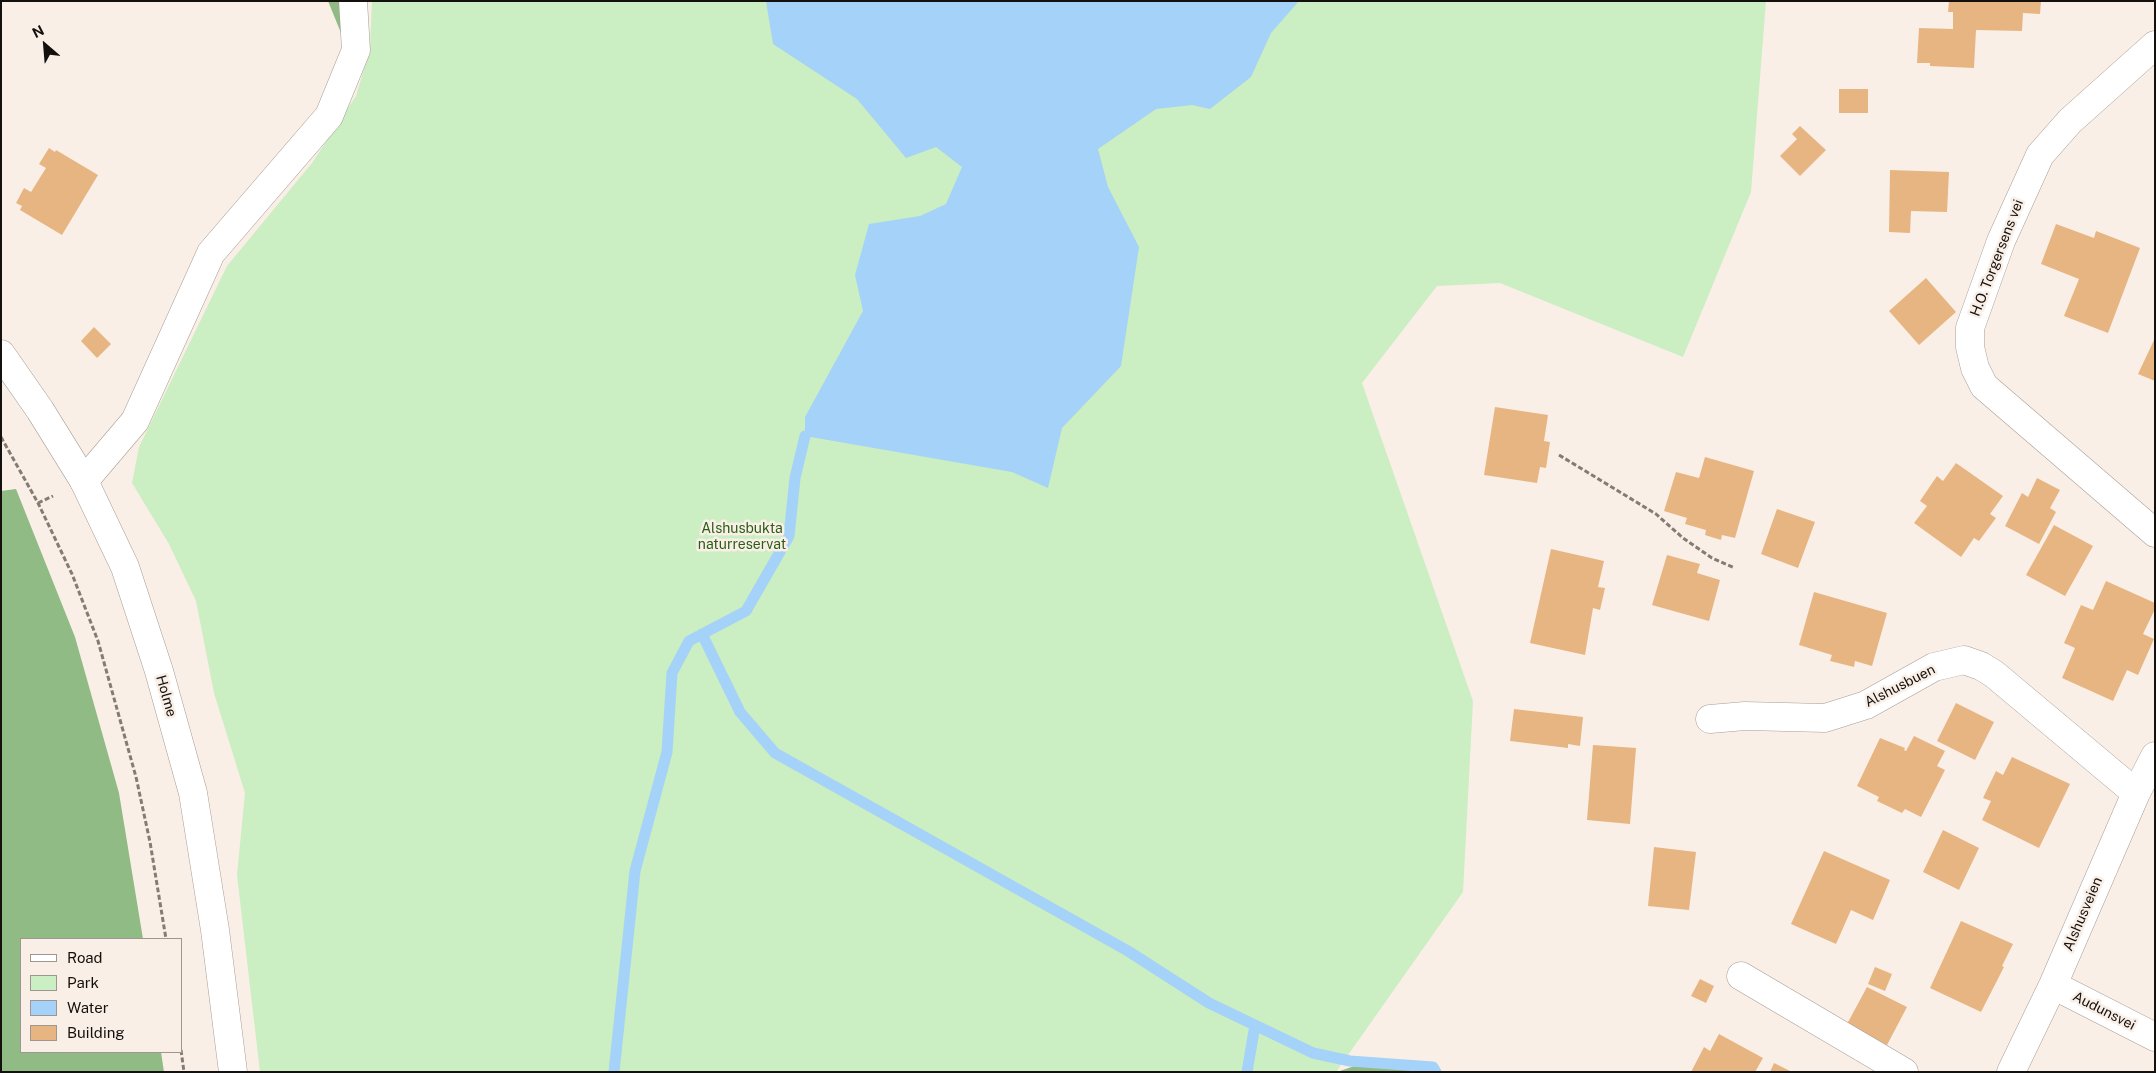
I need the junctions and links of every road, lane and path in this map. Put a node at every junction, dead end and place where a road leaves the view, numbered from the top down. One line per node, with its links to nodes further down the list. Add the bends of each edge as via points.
1 (353, 1): 6 (street, via 356,50 330,116 211,253 136,421)
2 (2155, 45): 7 (street, H.O. Torgersens vei, via 2070,121 2040,155 2001,241 1970,328 1975,368 1984,386)
3 (1, 354): 6 (street, Holme)
4 (1, 437): 12 (path, via 72,574 98,641 136,777)
5 (1558, 455): 8 (path, via 1656,514 1712,558)
6 (84, 482): 18 (street, Holme, via 125,567 159,671 193,793 215,930)
7 (2155, 533)
8 (1735, 568)
9 (1710, 719): 11 (street, Alshusbuen, via 1744,716 1825,718 1866,705 1934,667 1964,660 1994,674)
10 (2155, 756): 11 (street, Alshusveien)
11 (2136, 793): 14 (street, Alshusveien)
12 (166, 938)
13 (1741, 976): 19 (street)
14 (2052, 985): 15 (street, Audunsvei); 20 (street, Alshusveien)
15 (2155, 1037)
16 (181, 1053): 17 (path)
17 (184, 1072)
18 (232, 1072)
19 (1904, 1072)
20 (2011, 1072)

